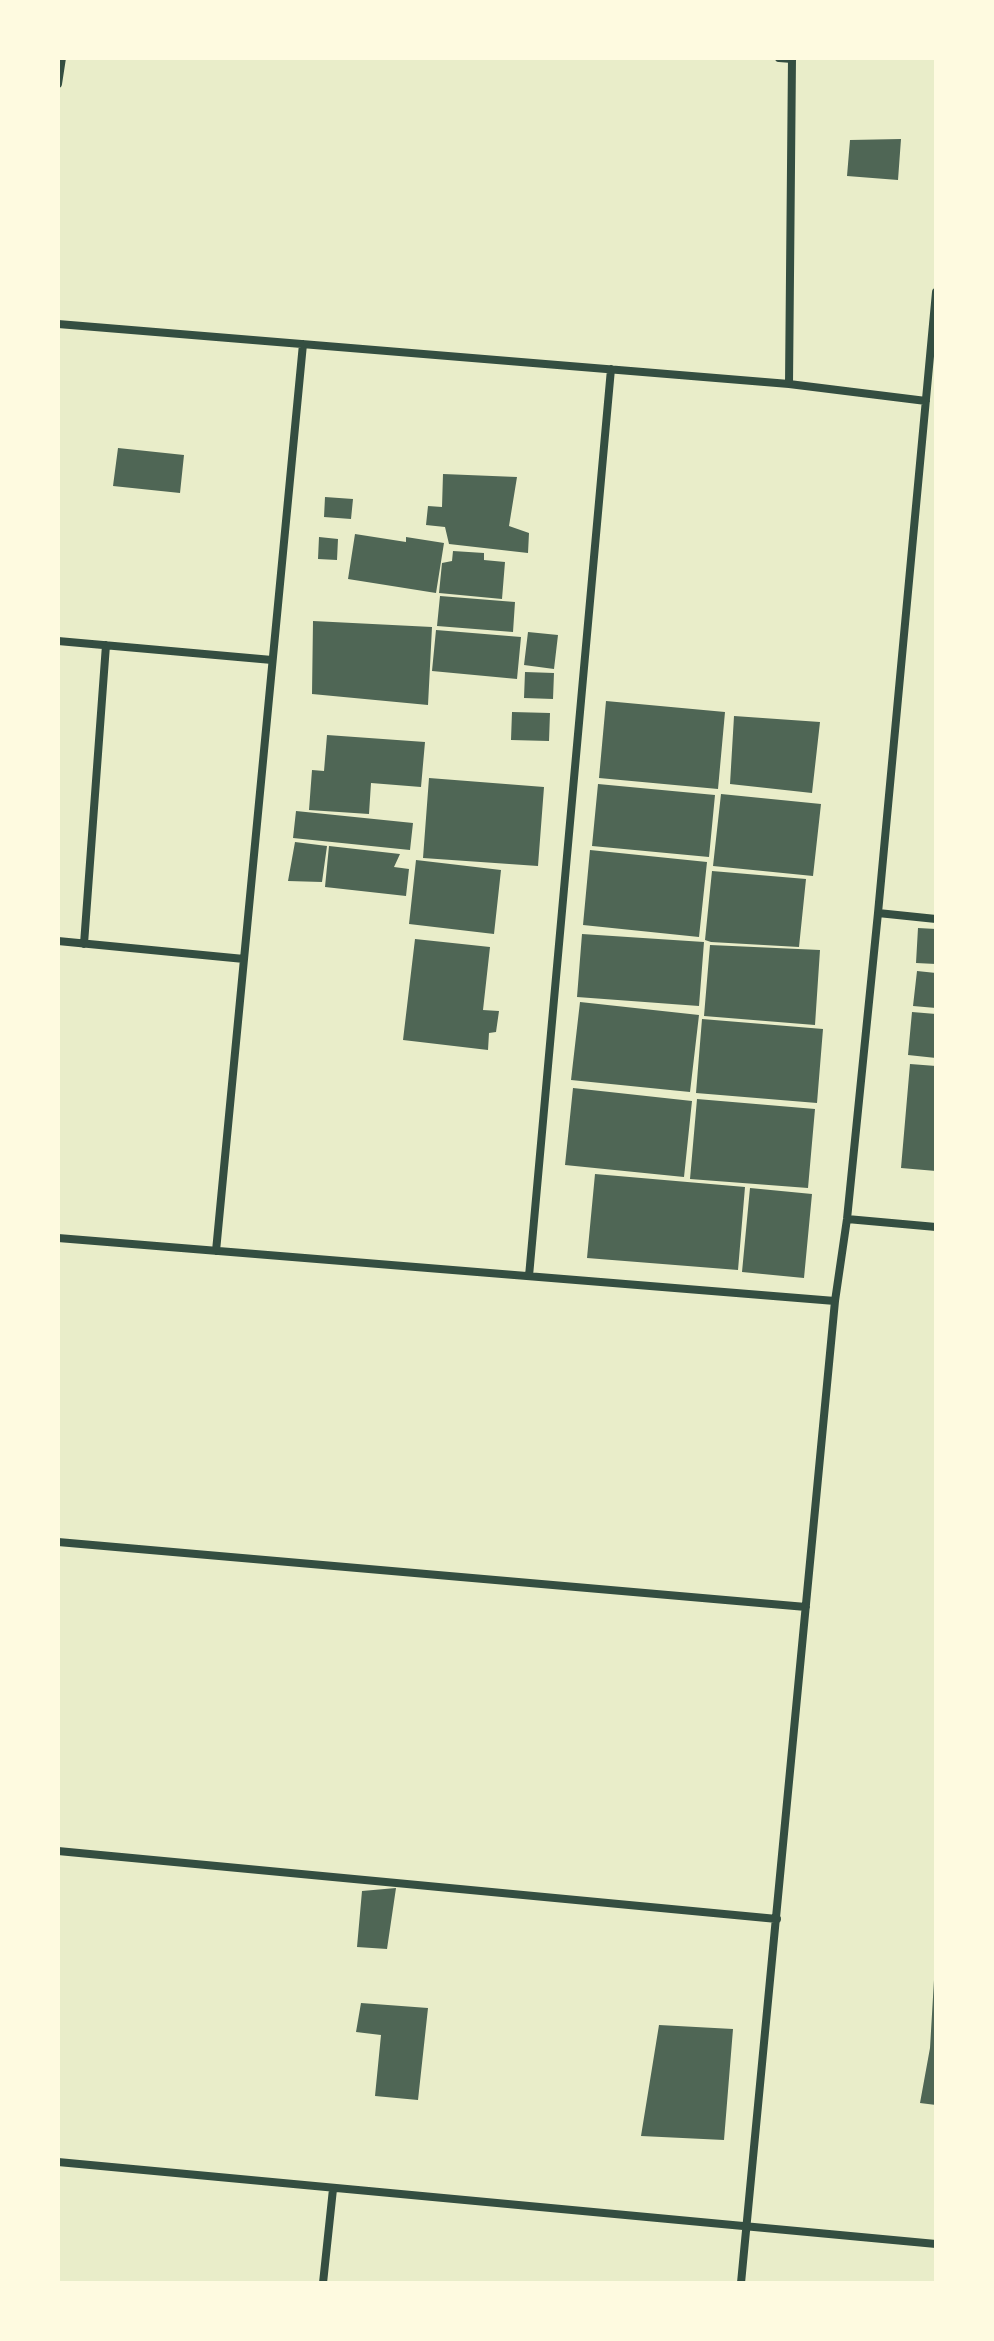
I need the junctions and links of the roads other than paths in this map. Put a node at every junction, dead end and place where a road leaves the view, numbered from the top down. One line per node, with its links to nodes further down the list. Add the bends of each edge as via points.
1 (62, 58): 4 (street)
2 (779, 58): 3 (street)
3 (792, 58): 9 (street)
4 (58, 84)
5 (936, 292): 10 (street)
6 (58, 324): 7 (street)
7 (303, 344): 8 (street); 13 (street)
8 (611, 369): 9 (street); 23 (street)
9 (789, 384): 10 (street)
10 (926, 401): 14 (street)
11 (58, 641): 12 (street)
12 (106, 645): 13 (street); 17 (street)
13 (272, 660): 18 (street)
14 (878, 913): 15 (street); 19 (street)
15 (936, 919)
16 (58, 941): 17 (street)
17 (84, 944): 18 (street)
18 (244, 959): 22 (street)
19 (847, 1219): 20 (street); 24 (street)
20 (936, 1227)
21 (58, 1238): 22 (street)
22 (216, 1251): 23 (street)
23 (529, 1276): 24 (street)
24 (835, 1301): 26 (street)
25 (58, 1542): 26 (street)
26 (806, 1607): 28 (street)
27 (58, 1851): 28 (street)
28 (777, 1919): 31 (street)
29 (58, 2162): 30 (street)
30 (333, 2189): 31 (street); 33 (street)
31 (748, 2225): 32 (street); 34 (street)
32 (936, 2244)
33 (323, 2283)
34 (741, 2283)

